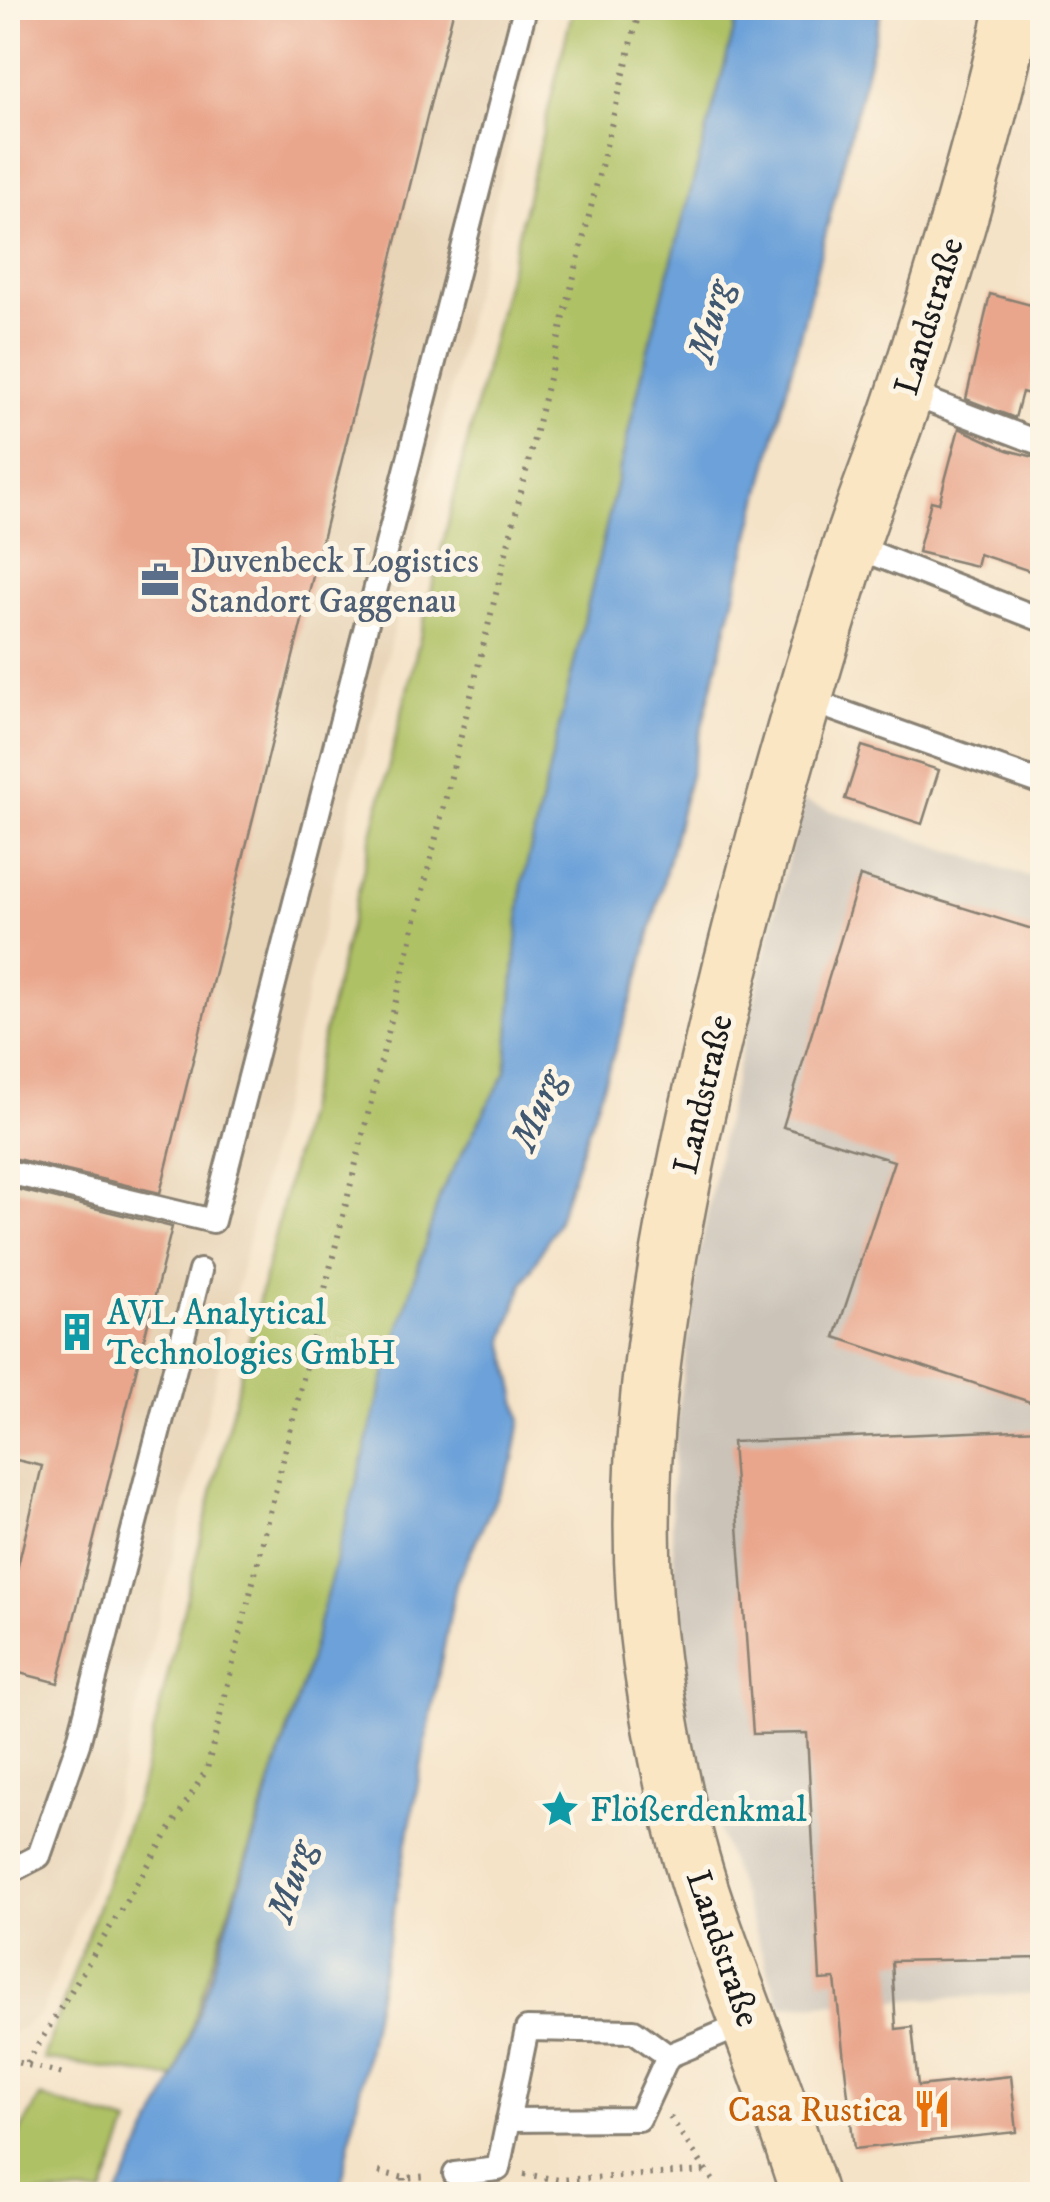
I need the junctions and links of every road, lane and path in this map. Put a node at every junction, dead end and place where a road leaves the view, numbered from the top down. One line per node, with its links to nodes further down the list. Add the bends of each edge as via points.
1 (525, 8): 10 (lane, via 213,1221)
2 (640, 8): 16 (path, via 207,1769)
3 (1014, 8): 4 (street, Landstraße)
4 (906, 392): 5 (lane); 6 (street, Landstraße)
5 (1042, 444)
6 (851, 544): 7 (lane); 8 (street, Landstraße)
7 (1042, 620)
8 (804, 699): 9 (lane); 13 (street, Landstraße, via 715,1032 668,1250 645,1407 642,1528 650,1658 672,1781 700,1884)
9 (1042, 784)
10 (8, 1172)
11 (200, 1271): 12 (lane, via 78,1744 38,1856)
12 (8, 1872)
13 (749, 2022): 14 (lane); 26 (street, Landstraße)
14 (668, 2056): 18 (lane); 19 (lane, via 634,2030 527,2028)
15 (8, 2060): 16 (path)
16 (27, 2063): 17 (path)
17 (62, 2074)
18 (647, 2100): 19 (lane, via 639,2119); 21 (path, via 673,2119)
19 (508, 2120): 20 (lane)
20 (498, 2169): 21 (path, via 559,2180); 23 (lane)
21 (706, 2171): 25 (path)
22 (380, 2172): 24 (path, via 404,2178)
23 (455, 2174)
24 (404, 2194)
25 (722, 2194)
26 (810, 2194)

